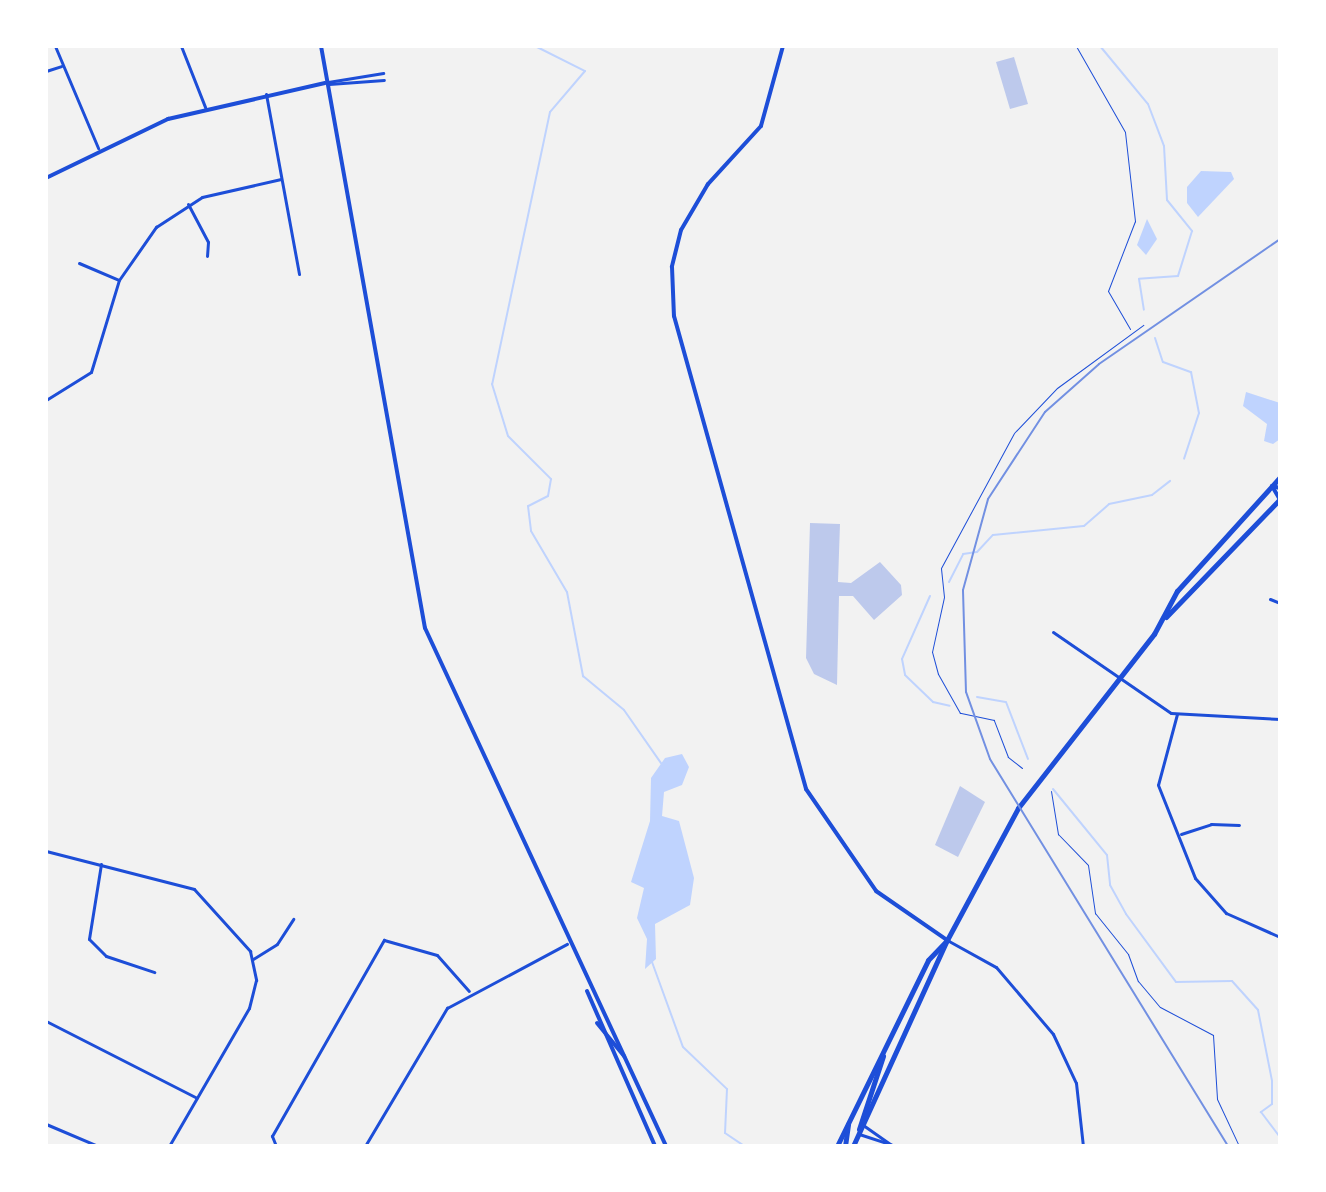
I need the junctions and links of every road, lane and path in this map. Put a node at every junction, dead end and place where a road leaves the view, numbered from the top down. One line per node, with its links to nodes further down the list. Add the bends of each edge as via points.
1 (55, 46): 6 (street)
2 (181, 46): 12 (street)
3 (321, 46): 10 (main road)
4 (783, 46): 46 (main road, via 761,126 699,196 681,230 672,267 674,316 806,789 876,891)
5 (1076, 46): 22 (path, via 1125,132 1135,221 1108,291)
6 (61, 66): 7 (street); 13 (street)
7 (46, 71)
8 (383, 73): 10 (street)
9 (384, 80): 10 (street)
10 (325, 83): 11 (main road); 47 (main road, via 425,628)
11 (266, 94): 12 (main road); 15 (street)
12 (205, 107): 13 (main road)
13 (98, 148): 14 (main road)
14 (46, 178)
15 (281, 179): 16 (street); 19 (street)
16 (188, 204): 17 (street, via 208,242); 20 (street, via 144,239)
17 (207, 256)
18 (79, 263): 20 (street)
19 (299, 274)
20 (119, 280): 23 (street, via 91,372)
21 (1143, 325): 22 (path)
22 (1131, 331): 38 (path, via 1057,388 1014,433 941,576 944,597 932,652 959,711 994,720 1008,757)
23 (46, 400)
24 (46, 419): 25 (street)
25 (48, 474): 29 (street)
26 (1280, 477): 27 (main road)
27 (1272, 486): 28 (main road); 30 (main road); 33 (main road, via 1177,591)
28 (1280, 488)
29 (46, 497)
30 (1280, 499): 33 (main road)
31 (1270, 599): 32 (street)
32 (1280, 603)
33 (1165, 617): 35 (main road)
34 (1053, 632): 35 (street)
35 (1117, 681): 36 (street); 46 (main road, via 1030,789)
36 (1177, 714): 37 (street); 41 (street, via 1158,785)
37 (1280, 719)
38 (1022, 768)
39 (1051, 791): 73 (path, via 1058,834 1088,865 1095,913 1128,954 1138,981 1160,1007 1213,1035 1217,1099)
40 (1239, 825): 41 (street, via 1211,824)
41 (1181, 834): 45 (street, via 1208,898)
42 (46, 851): 43 (street)
43 (101, 864): 48 (street, via 203,895); 49 (street, via 89,939 106,956)
44 (293, 919): 48 (street, via 277,944)
45 (1280, 937)
46 (947, 940): 54 (main road, via 928,960); 59 (main road); 72 (street, via 1007,977 1053,1034 1076,1083)
47 (567, 944): 50 (main road); 51 (street)
48 (253, 959): 56 (street, via 249,1008)
49 (154, 972)
50 (587, 988): 53 (main road); 55 (main road)
51 (469, 991): 64 (street, via 437,955 384,940 272,1136); 65 (street, via 434,1025)
52 (46, 1021): 56 (street)
53 (597, 1023): 55 (main road); 66 (main road)
54 (883, 1051): 58 (main road); 60 (main road)
55 (626, 1058): 67 (main road)
56 (197, 1098): 63 (street)
57 (46, 1124): 62 (street)
58 (848, 1124): 68 (main road); 69 (main road)
59 (863, 1125): 60 (main road); 61 (street)
60 (859, 1134): 61 (street); 70 (main road)
61 (890, 1144): 71 (street)
62 (98, 1146)
63 (169, 1146)
64 (276, 1146)
65 (365, 1146)
66 (655, 1146)
67 (666, 1146)
68 (837, 1146)
69 (845, 1146)
70 (853, 1146)
71 (896, 1146)
72 (1083, 1146)
73 (1239, 1146)

